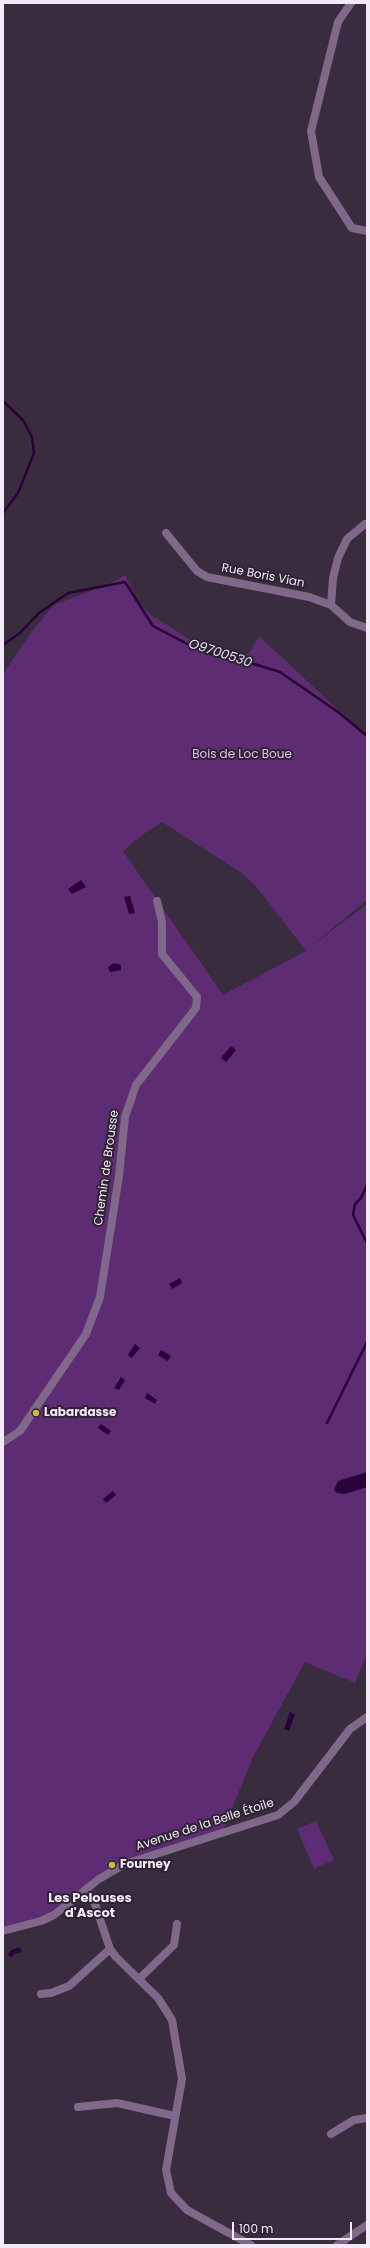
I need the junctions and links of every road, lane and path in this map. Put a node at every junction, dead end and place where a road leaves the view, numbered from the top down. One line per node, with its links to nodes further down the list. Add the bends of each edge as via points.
1 (351, 3): 2 (street, via 338,22 311,131 319,177 352,228)
2 (367, 231)
3 (365, 524): 5 (street, via 347,539 338,558)
4 (166, 533): 5 (street, Rue Boris Vian, via 197,571 207,577 309,597)
5 (331, 605): 6 (street, Rue Boris Vian, via 350,622)
6 (367, 628)
7 (157, 901): 8 (street, Chemin de Brousse, via 162,922 162,954 197,997 196,1008 136,1085 131,1098 125,1117 119,1176 100,1297 86,1334 20,1431)
8 (3, 1442)
9 (367, 1717): 10 (street, Avenue de la Belle Étoile, via 350,1729 294,1802 278,1815 132,1861 108,1873)
10 (85, 1890): 12 (street, Avenue de la Belle Étoile, via 65,1908 48,1918); 13 (street, via 93,1898)
11 (177, 1924): 14 (street, via 174,1945)
12 (3, 1931)
13 (110, 1949): 14 (street); 15 (street, via 69,1986)
14 (140, 1979): 17 (street, via 163,2004 174,2030 182,2079)
15 (40, 1994)
16 (78, 2107): 17 (street, via 117,2103)
17 (175, 2116): 21 (street, via 166,2170 171,2193 187,2210)
18 (367, 2118): 19 (street, via 354,2120)
19 (331, 2134)
20 (367, 2225): 22 (street)
21 (251, 2245)
22 (337, 2245)

